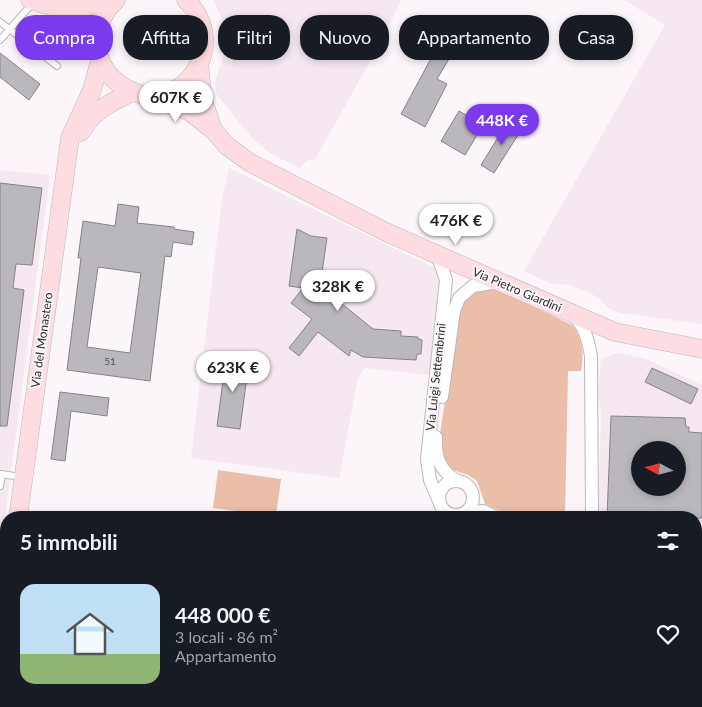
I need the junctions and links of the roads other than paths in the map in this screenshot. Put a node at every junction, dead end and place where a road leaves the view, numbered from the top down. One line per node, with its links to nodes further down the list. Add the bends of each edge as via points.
1 (111, 0): 5 (main road, Via Pietro Giardini, via 80,8)
2 (116, 0): 7 (main road)
3 (32, 1): 5 (main road, Via Pietro Giardini); 9 (lane)
4 (189, 2): 13 (main road, Via Pietro Giardini, via 200,18 204,34 204,50)
5 (58, 8): 6 (main road, Via Pietro Giardini)
6 (66, 15)
7 (104, 15)
8 (0, 22): 9 (lane)
9 (9, 30): 10 (lane); 14 (lane)
10 (0, 40)
11 (98, 60): 18 (main road, Via del Monastero, via 92,90 70,138)
12 (101, 60): 15 (main road, Via Pietro Giardini, via 109,76)
13 (199, 64): 16 (main road, Via Pietro Giardini, via 179,87); 17 (main road, Via Pietro Giardini, via 203,100)
14 (57, 66)
15 (132, 92): 16 (main road, Via Pietro Giardini); 18 (main road, Via del Monastero, via 106,104 88,119)
16 (150, 95): 17 (main road, Via Pietro Giardini, via 190,112)
17 (213, 130): 19 (main road, Via Pietro Giardini, via 227,146 249,162)
18 (67, 162): 24 (main road, Via del Monastero)
19 (431, 252): 20 (main road, Via Pietro Giardini); 28 (street, Via Luigi Settembrini, via 439,260 446,280 427,459 428,472)
20 (499, 282): 21 (main road, Via Pietro Giardini); 25 (street, Via Luigi Settembrini, via 468,290 459,298 454,311 436,443 441,466)
21 (571, 313): 22 (main road, Via Pietro Giardini, via 615,332); 32 (street, via 586,334 591,356)
22 (702, 349)
23 (1, 474): 24 (lane); 26 (lane)
24 (23, 478): 29 (main road, Via del Monastero)
25 (457, 481): 27 (street, via 466,484); 28 (street, via 447,484 440,492)
26 (0, 486)
27 (473, 497): 30 (street, via 471,506); 31 (street)
28 (442, 509)
29 (19, 511)
30 (465, 511)
31 (482, 511)
32 (592, 511)

